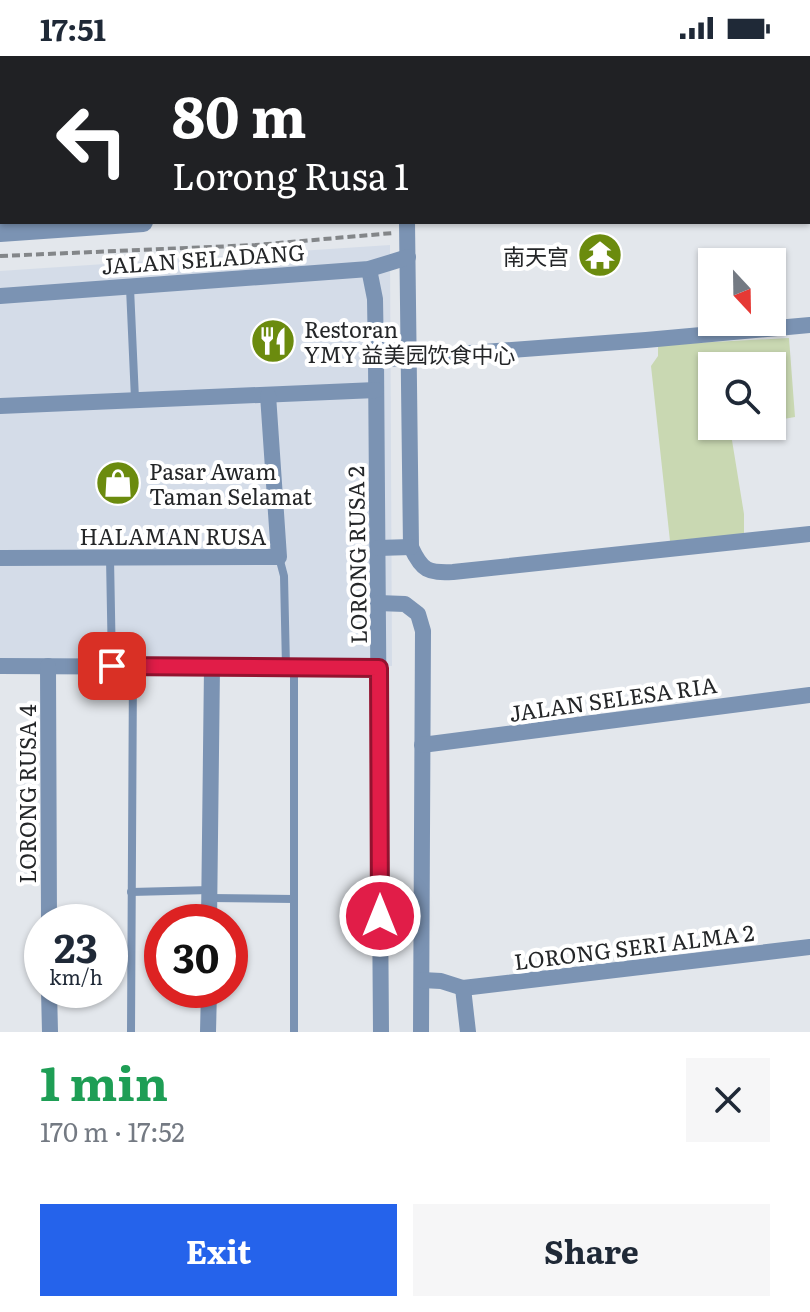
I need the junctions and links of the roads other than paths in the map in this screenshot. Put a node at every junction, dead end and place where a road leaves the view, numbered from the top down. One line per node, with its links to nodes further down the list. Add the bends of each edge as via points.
1 (114, 224): 3 (street, JALAN SELADANG)
2 (407, 227): 4 (street)
3 (0, 232)
4 (408, 257): 5 (street, JALAN SELADANG); 9 (street)
5 (369, 269): 6 (street, JALAN SELADANG); 10 (street, LORONG RUSA 2)
6 (130, 288): 7 (street, JALAN SELADANG); 13 (lane)
7 (0, 296)
8 (810, 325): 9 (street)
9 (409, 358): 10 (street); 16 (street)
10 (376, 360): 11 (street, LORONG RUSA 2)
11 (376, 390): 12 (street); 17 (street, LORONG RUSA 2)
12 (268, 395): 13 (street); 18 (street, HALAMAN RUSA)
13 (135, 399): 14 (street)
14 (0, 406)
15 (810, 534): 16 (street, via 453,572 433,572 419,564)
16 (411, 547): 17 (street)
17 (378, 548): 21 (street, LORONG RUSA 2)
18 (279, 557): 20 (street, HALAMAN RUSA); 27 (lane)
19 (0, 558): 20 (street, HALAMAN RUSA)
20 (110, 558): 24 (lane)
21 (378, 603): 28 (street, LORONG RUSA 2); 30 (street, via 405,604 418,614 423,631)
22 (0, 666): 23 (street)
23 (48, 666): 24 (street); 34 (street, LORONG RUSA 4)
24 (112, 666): 25 (street)
25 (133, 667): 26 (street); 31 (lane)
26 (212, 667): 27 (street); 32 (street)
27 (290, 667): 28 (street); 33 (lane)
28 (379, 668): 45 (street, LORONG RUSA 2)
29 (810, 695): 30 (street, JALAN SELESA RIA)
30 (422, 745): 37 (street)
31 (131, 892): 32 (lane); 42 (lane)
32 (210, 894): 33 (lane); 35 (street)
33 (294, 899): 44 (lane)
34 (49, 904)
35 (210, 904)
36 (810, 947): 38 (street, LORONG SERI ALMA 2)
37 (422, 980): 38 (street, LORONG SERI ALMA 2); 46 (street)
38 (463, 988): 47 (street)
39 (49, 1008): 41 (street)
40 (209, 1008): 43 (street)
41 (50, 1032)
42 (131, 1032)
43 (208, 1032)
44 (294, 1032)
45 (381, 1032)
46 (421, 1032)
47 (468, 1032)

